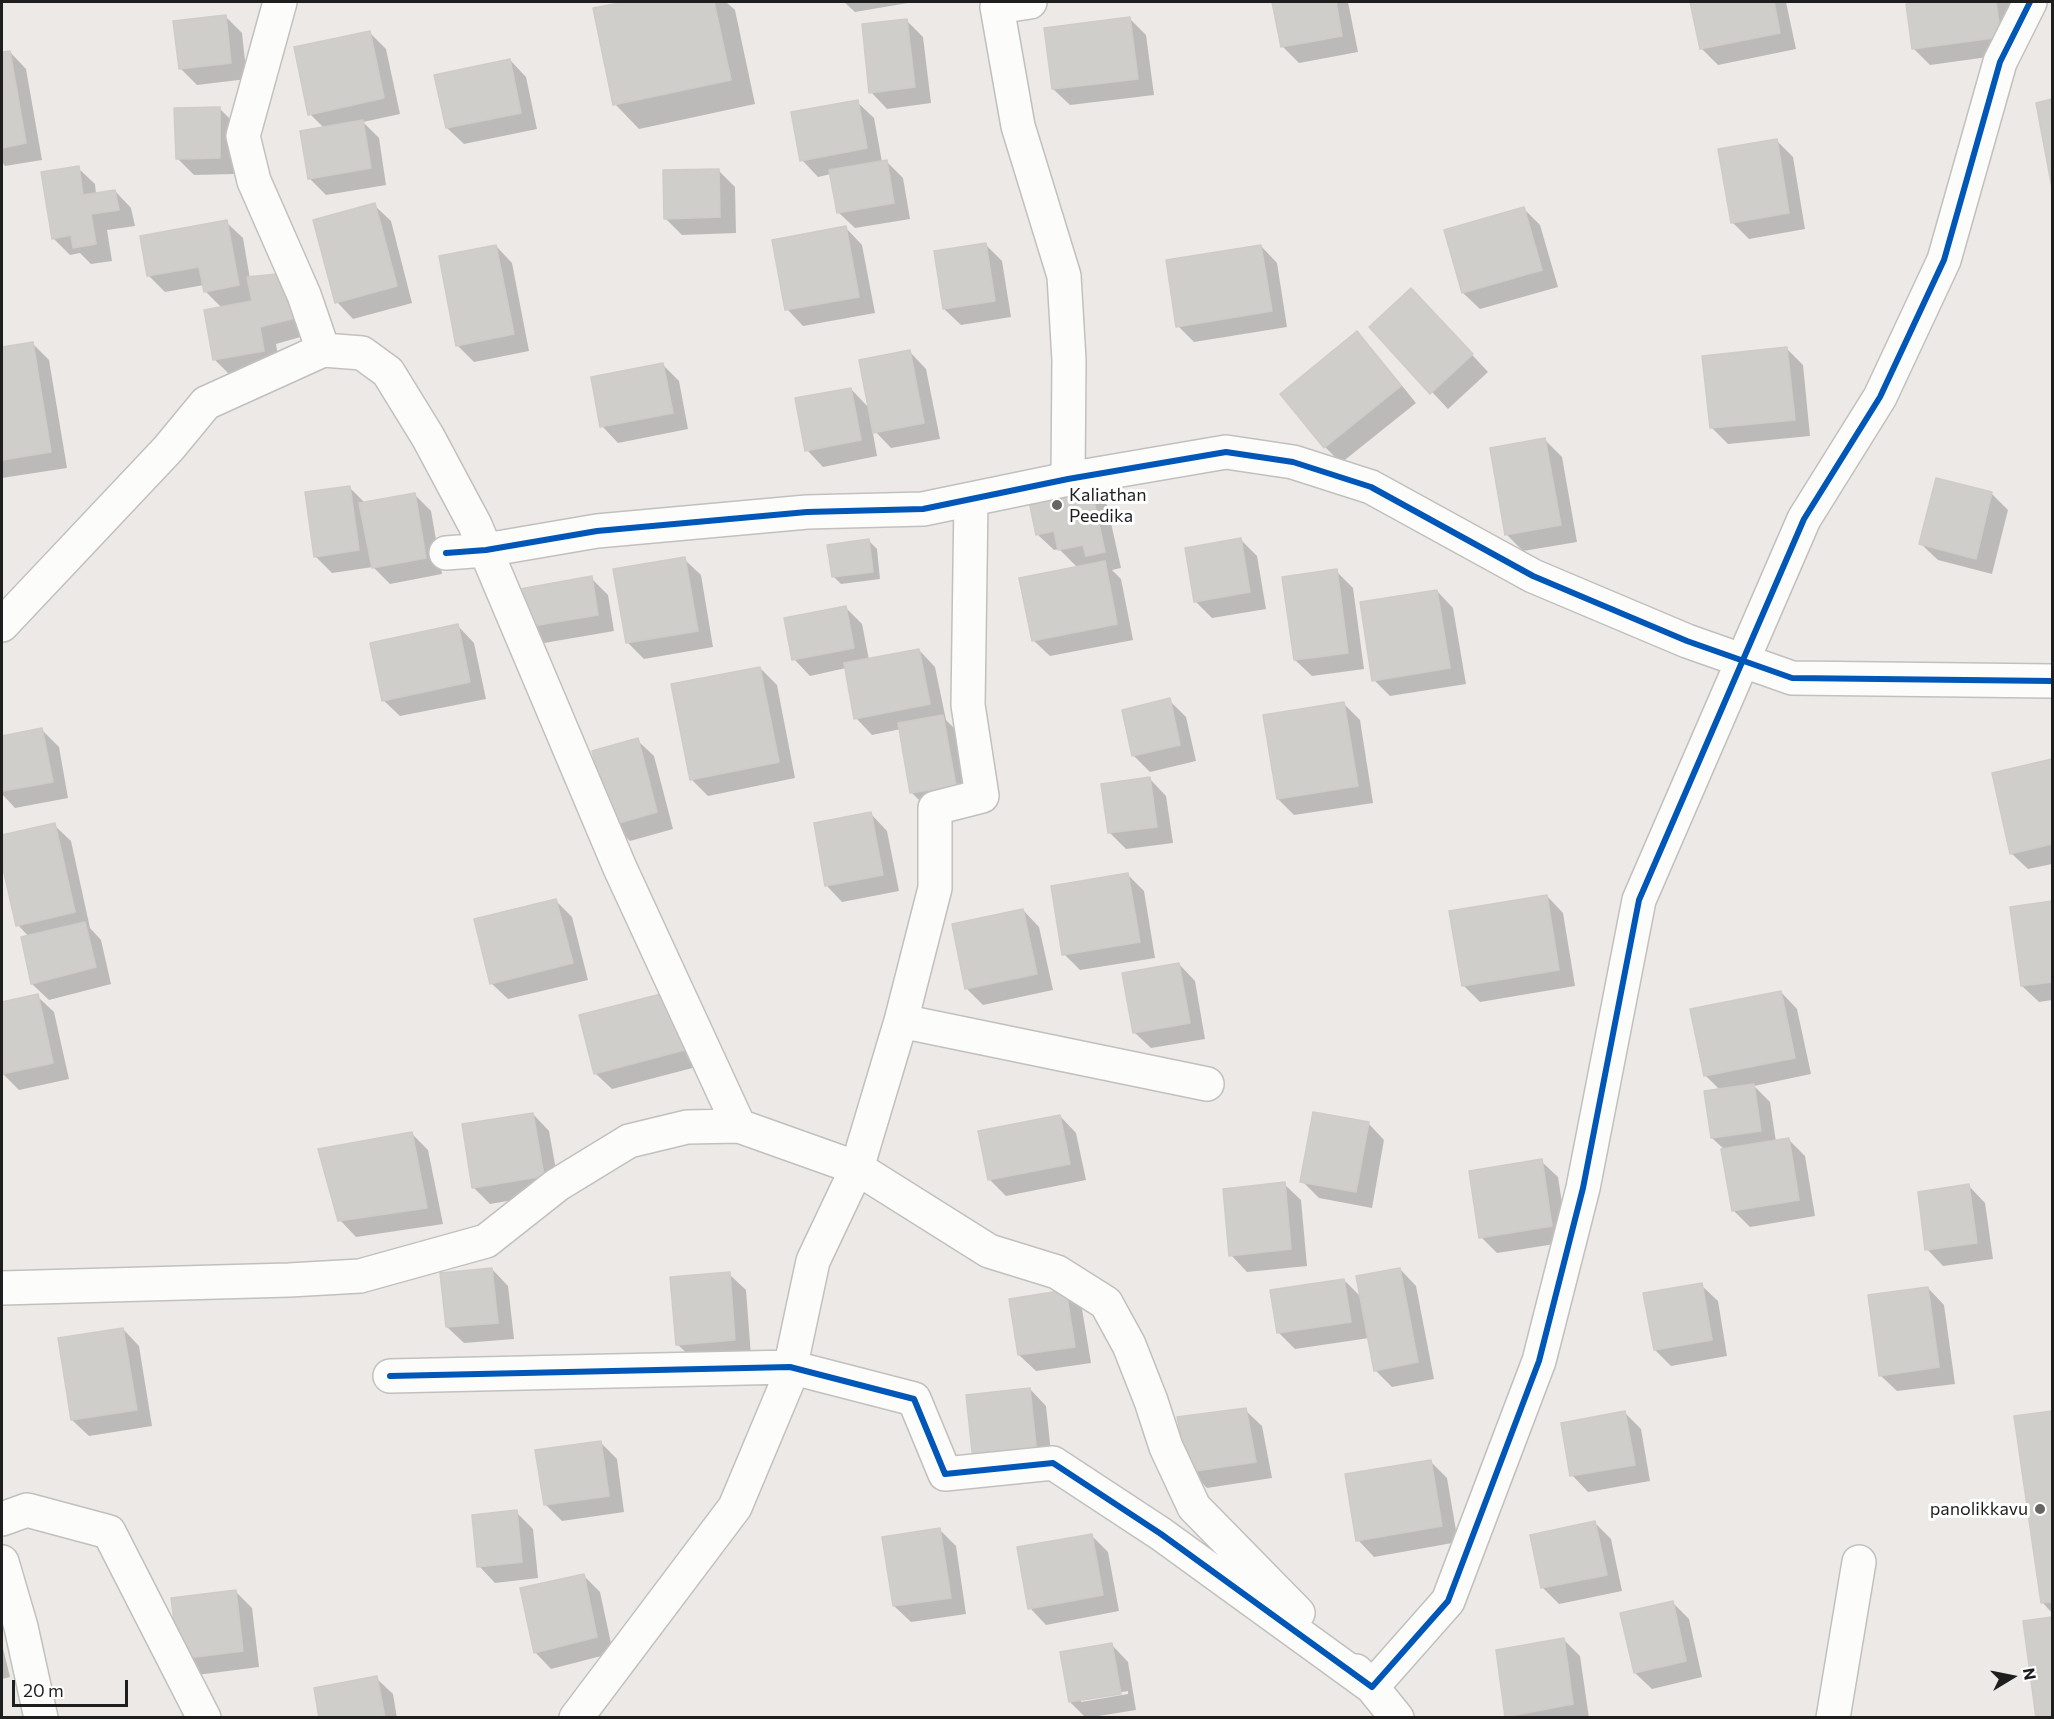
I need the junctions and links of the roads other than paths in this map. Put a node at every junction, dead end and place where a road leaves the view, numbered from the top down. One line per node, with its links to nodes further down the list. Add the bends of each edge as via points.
1 (280, 2): 4 (street, via 243,136 254,181 304,295)
2 (1030, 2): 5 (street, via 997,7 1018,126 1064,276 1069,360)
3 (2031, 2): 10 (street, via 2000,62 1944,260 1880,397 1804,519)
4 (323, 350): 7 (street, via 362,353 388,372 428,437); 9 (street, via 206,403 168,449)
5 (1068, 479): 6 (street); 10 (street, via 1226,453 1293,462 1371,487 1533,576)
6 (971, 499): 7 (street, via 923,509 807,512 597,531); 12 (street, via 968,705 982,796 934,808 936,888)
7 (486, 550): 8 (street); 14 (street, via 620,868)
8 (446, 553)
9 (2, 625)
10 (1743, 661): 11 (street, via 1792,678); 22 (street, via 1638,900 1583,1188 1539,1361 1448,1601)
11 (2052, 681)
12 (901, 1021): 13 (street); 15 (street)
13 (1207, 1084)
14 (739, 1126): 15 (street); 16 (street, via 687,1127 629,1141 557,1185 486,1241 360,1276)
15 (857, 1168): 17 (street, via 813,1262); 22 (street, via 989,1251 1057,1272 1106,1303 1129,1345 1166,1447 1194,1507)
16 (2, 1288)
17 (790, 1367): 18 (street); 22 (street, via 914,1399 945,1474 1053,1463 1161,1534); 25 (street, via 787,1383 735,1507)
18 (390, 1376)
19 (2, 1519): 24 (street, via 27,1510 109,1532)
20 (2, 1562): 23 (street)
21 (1859, 1562): 27 (street)
22 (1372, 1687): 26 (street)
23 (41, 1718)
24 (204, 1718)
25 (576, 1718)
26 (1397, 1718)
27 (1833, 1718)

